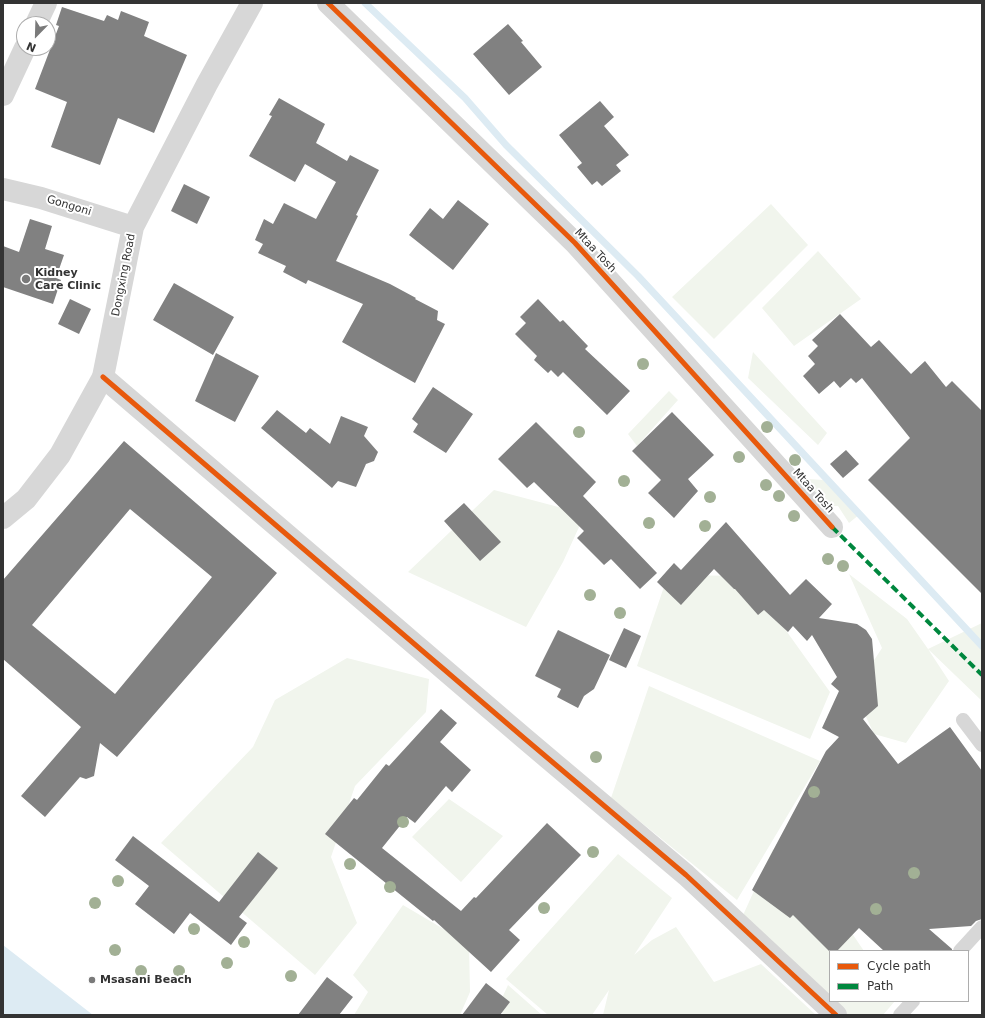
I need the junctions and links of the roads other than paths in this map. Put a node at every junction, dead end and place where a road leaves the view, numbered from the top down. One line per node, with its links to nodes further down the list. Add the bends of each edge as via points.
1 (46, 3): 4 (street)
2 (252, 3): 8 (street, Dongxing Road, via 207,84)
3 (328, 3): 11 (street, Mtaa Tosh, via 575,242)
4 (40, 16)
5 (21, 56): 6 (street)
6 (3, 96)
7 (3, 189): 8 (street, Gongoni)
8 (134, 227): 9 (street, Dongxing Road)
9 (103, 377): 10 (street, Dongxing Road, via 60,455 26,499); 17 (street, via 686,875)
10 (3, 518)
11 (832, 527)
12 (963, 720): 13 (lane)
13 (982, 746)
14 (982, 927): 15 (lane)
15 (961, 950)
16 (912, 1002): 18 (lane)
17 (836, 1015)
18 (900, 1015)

